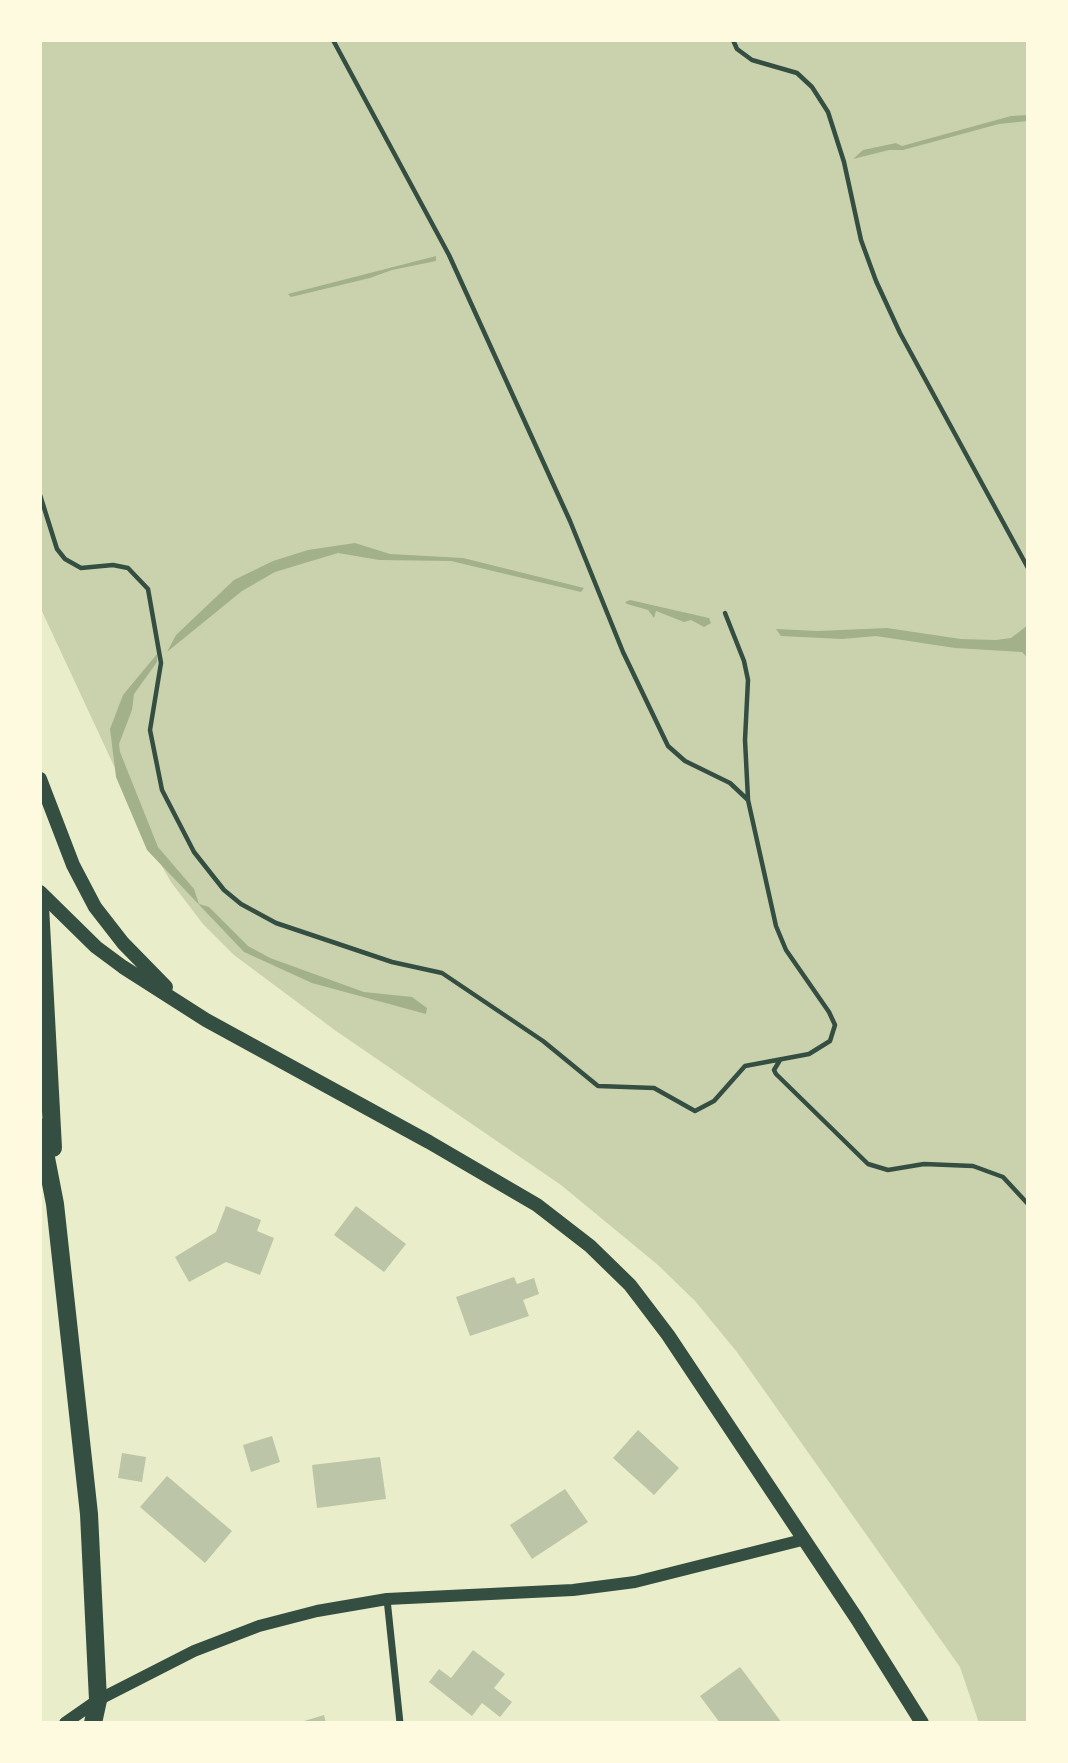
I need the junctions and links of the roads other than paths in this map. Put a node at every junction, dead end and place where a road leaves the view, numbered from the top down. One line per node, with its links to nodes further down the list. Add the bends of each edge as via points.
1 (40, 779): 4 (main road, via 73,865 95,907 130,951)
2 (40, 892): 4 (main road, via 96,947)
3 (40, 906): 6 (main road)
4 (193, 1012): 7 (main road, via 537,1205 590,1246 630,1285 668,1335)
5 (40, 1127): 6 (main road)
6 (55, 1204): 9 (main road, via 89,1514)
7 (802, 1540): 8 (street, via 635,1582 573,1590); 13 (main road)
8 (387, 1599): 9 (street, via 355,1602 248,1630 194,1651); 12 (street)
9 (97, 1700): 10 (street); 11 (main road)
10 (65, 1723)
11 (93, 1723)
12 (400, 1723)
13 (922, 1723)

